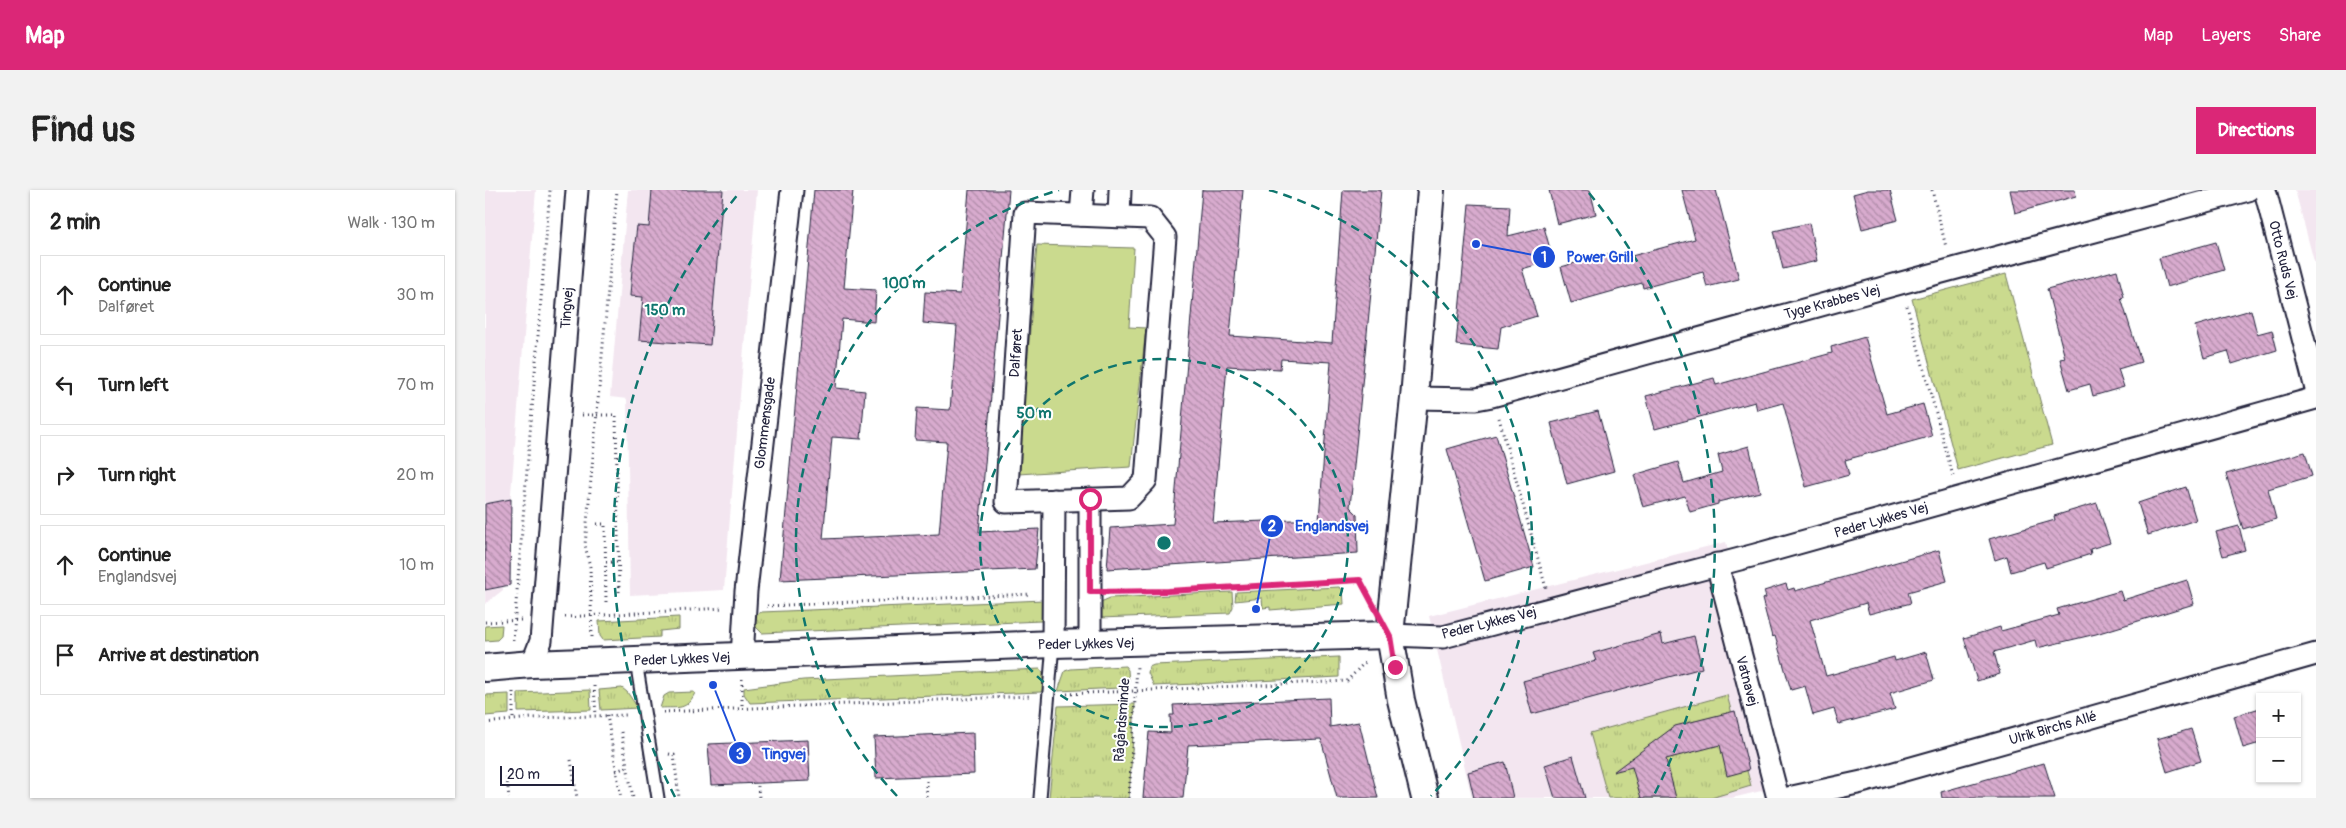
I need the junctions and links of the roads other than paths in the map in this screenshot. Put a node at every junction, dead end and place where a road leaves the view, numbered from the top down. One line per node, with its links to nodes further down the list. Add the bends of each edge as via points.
1 (577, 190): 22 (street, Tingvej, via 541,641)
2 (792, 190): 20 (street, Glommensgade)
3 (1083, 190): 8 (street)
4 (1120, 190): 9 (street)
5 (1431, 190): 11 (street)
6 (2248, 190): 11 (street, Tyge Krabbes Vej, via 1492,396 1476,399)
7 (2265, 190): 10 (street, Otto Ruds Vej)
8 (1081, 215): 9 (street, Dalføret); 14 (street, Dalføret, via 1025,213 1006,502)
9 (1119, 216): 13 (street, Dalføret, via 1150,218 1165,237 1146,480 1129,498)
10 (2316, 389)
11 (1414, 398): 16 (street)
12 (2316, 398): 15 (street, Peder Lykkes Vej)
13 (1090, 499): 14 (street, Dalføret); 17 (street)
14 (1054, 500): 18 (street)
15 (1717, 564): 16 (street, Peder Lykkes Vej, via 1443,636); 27 (street, Vatnavej)
16 (1390, 636): 17 (street, Peder Lykkes Vej); 26 (street, via 1401,700)
17 (1090, 643): 18 (street, Peder Lykkes Vej)
18 (1053, 644): 20 (street, Peder Lykkes Vej); 25 (lane)
19 (2316, 654): 28 (street, Ulrik Birchs Allé, via 1862,782)
20 (742, 657): 21 (street, Peder Lykkes Vej)
21 (636, 661): 22 (street, Peder Lykkes Vej); 24 (lane)
22 (532, 664): 23 (street, Peder Lykkes Vej)
23 (485, 668)
24 (658, 798)
25 (1040, 798)
26 (1425, 798)
27 (1778, 798)
28 (1788, 798)

